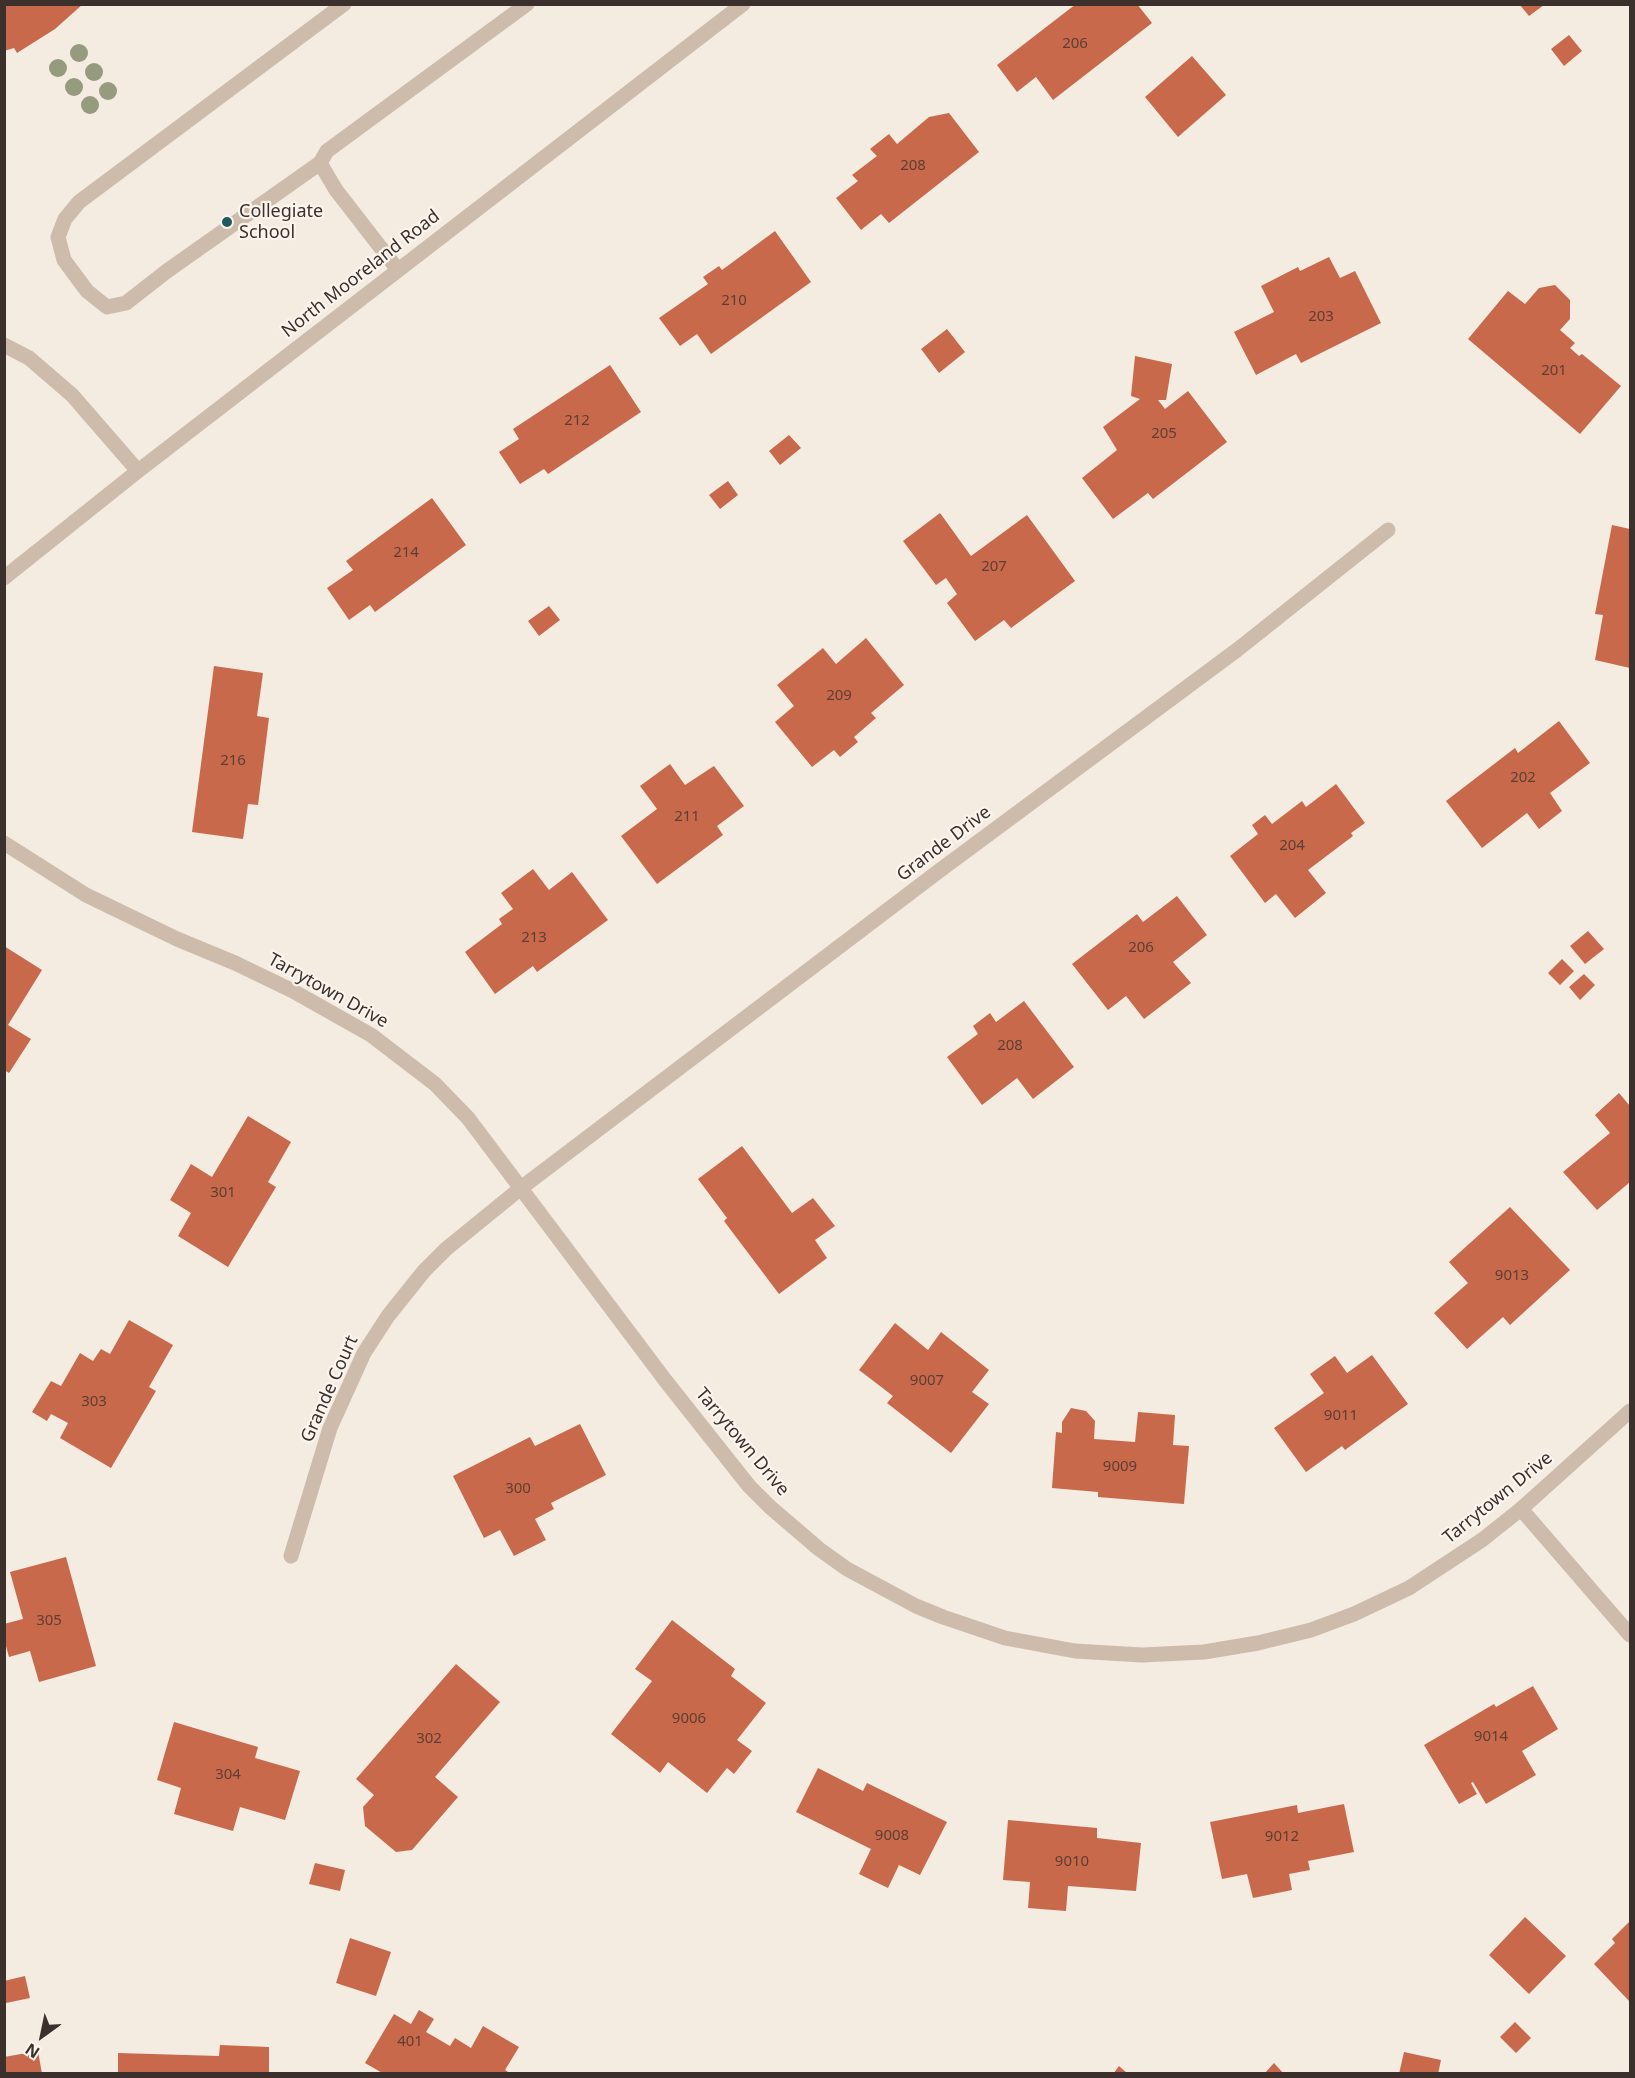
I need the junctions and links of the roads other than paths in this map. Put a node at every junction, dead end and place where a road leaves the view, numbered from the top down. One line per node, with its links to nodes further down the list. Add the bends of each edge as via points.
1 (344, 4): 4 (street, via 79,202 65,219 58,237 64,260 87,291 107,307 126,303)
2 (527, 4): 4 (street, via 327,151)
3 (735, 7): 5 (street, North Mooreland Road)
4 (320, 163): 5 (street)
5 (398, 270): 7 (street, North Mooreland Road)
6 (4, 345): 7 (street, via 28,358 72,395)
7 (138, 471): 9 (street, North Mooreland Road)
8 (1388, 530): 11 (street, Grande Drive, via 1237,650)
9 (4, 578)
10 (4, 843): 11 (street, Tarrytown Drive, via 87,895 293,991 371,1035 435,1084 468,1118)
11 (521, 1188): 13 (street, Tarrytown Drive, via 665,1380 770,1507 847,1569 915,1606 1005,1638 1075,1651 1142,1655 1204,1652 1301,1633 1409,1588); 14 (street, Grande Court, via 424,1271 363,1353 330,1428)
12 (1630, 1411): 13 (street, Tarrytown Drive)
13 (1521, 1509): 15 (street)
14 (291, 1556)
15 (1630, 1635)

